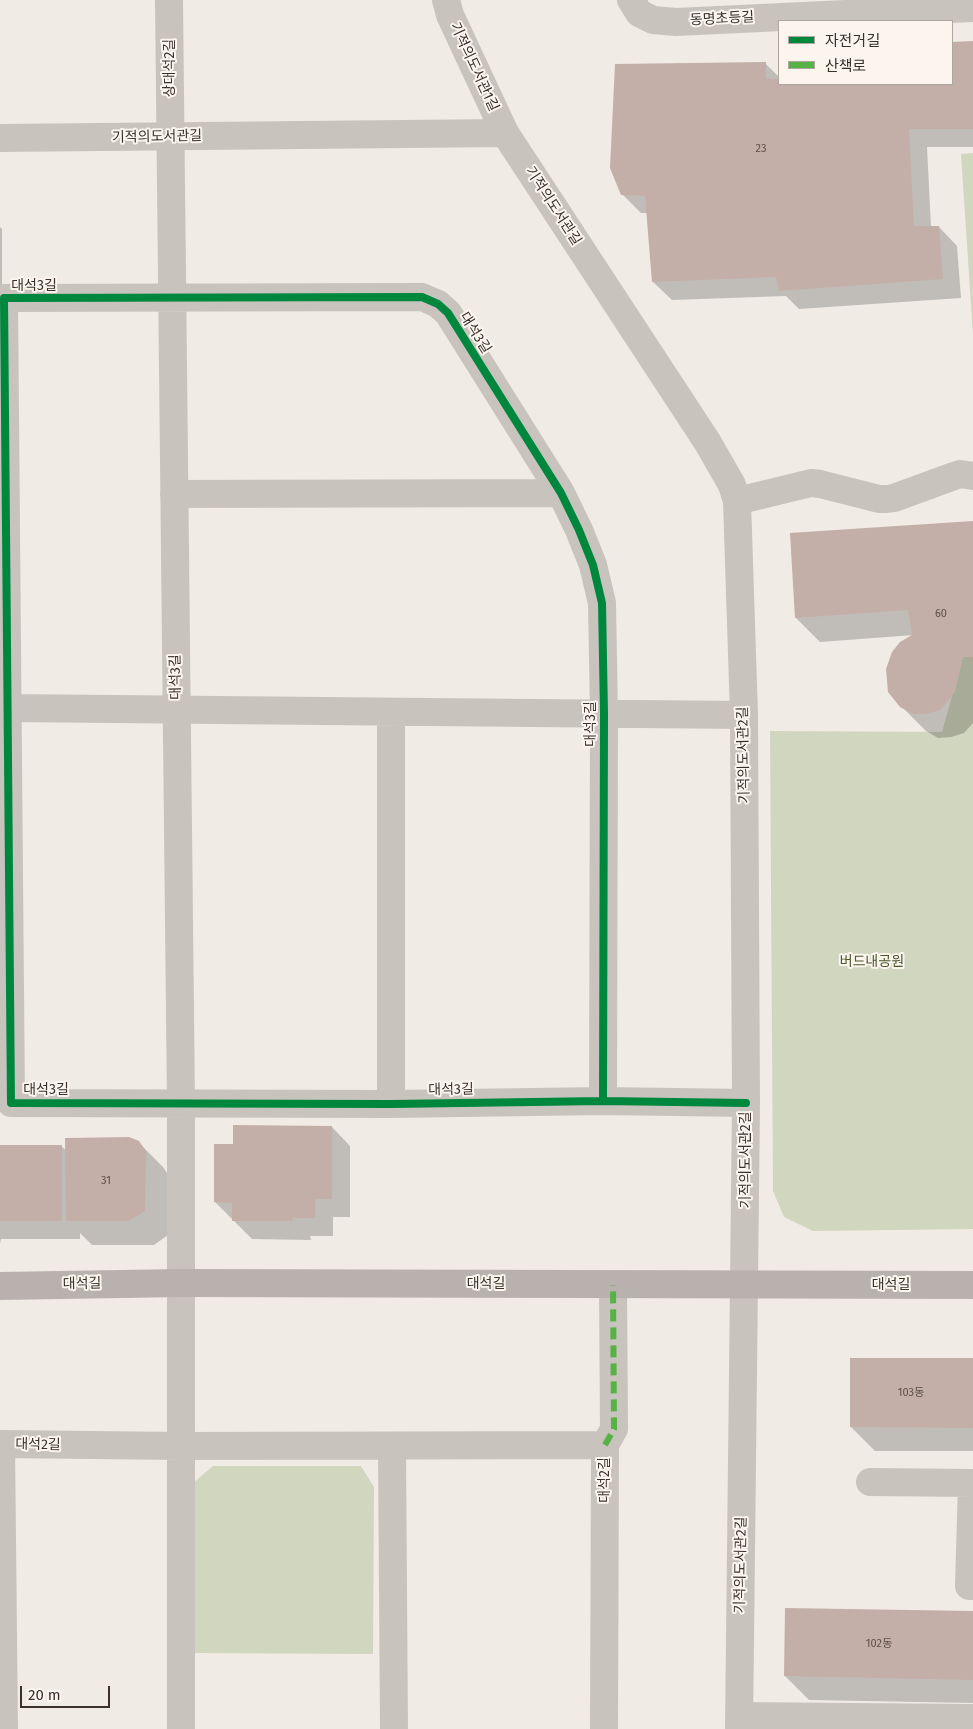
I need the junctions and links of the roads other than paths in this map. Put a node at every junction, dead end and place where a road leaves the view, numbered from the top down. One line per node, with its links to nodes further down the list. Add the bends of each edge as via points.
1 (170, 0): 6 (street, 상대석2길)
2 (446, 0): 5 (street, 기적의도서관1길)
3 (631, 0): 4 (street, 동명초등길, via 639,13 652,20 676,22)
4 (973, 8)
5 (505, 133): 6 (street, 기적의도서관길); 12 (street, 기적의도서관길, via 708,443 732,484)
6 (170, 137): 7 (street, 기적의도서관길); 8 (street, 대석3길)
7 (0, 138)
8 (172, 298): 10 (street, 대석3길, via 422,297 438,304 448,313); 11 (street, 대석3길); 13 (street, 대석3길, via 4,298)
9 (973, 476): 12 (street, via 960,474 887,499 811,483)
10 (561, 493): 11 (street); 16 (street, 대석3길, via 593,565 602,603)
11 (174, 494): 14 (street, 대석3길)
12 (737, 501): 17 (street, 기적의도서관2길)
13 (8, 708): 14 (street, 대석3길); 20 (street, 대석3길, via 11,1102)
14 (176, 710): 15 (street, 대석3길); 20 (street, 대석3길)
15 (391, 712): 16 (street, 대석3길); 21 (street)
16 (604, 714): 17 (street); 18 (street, 대석3길)
17 (744, 715): 19 (street, 기적의도서관2길)
18 (603, 1101): 19 (street); 21 (street, 대석3길)
19 (746, 1103): 24 (street, 기적의도서관2길)
20 (180, 1104): 21 (street, 대석3길); 22 (street, 대석3길)
21 (390, 1104)
22 (182, 1283): 23 (main road, 대석길); 26 (main road, 대석길); 28 (street)
23 (613, 1285): 24 (main road, 대석길); 27 (street, via 614,1429)
24 (745, 1285): 25 (main road, 대석길); 34 (street, 기적의도서관2길)
25 (973, 1285)
26 (0, 1286)
27 (605, 1445): 29 (street, 대석2길); 38 (street, 대석2길)
28 (181, 1446): 29 (street, 대석2길); 35 (street, 대석2길, via 1,1444); 36 (street)
29 (392, 1447): 37 (street)
30 (870, 1482): 31 (street)
31 (973, 1483): 32 (street, via 969,1586)
32 (973, 1586)
33 (973, 1718): 34 (street)
34 (739, 1722)
35 (4, 1729)
36 (181, 1729)
37 (394, 1729)
38 (604, 1729)

